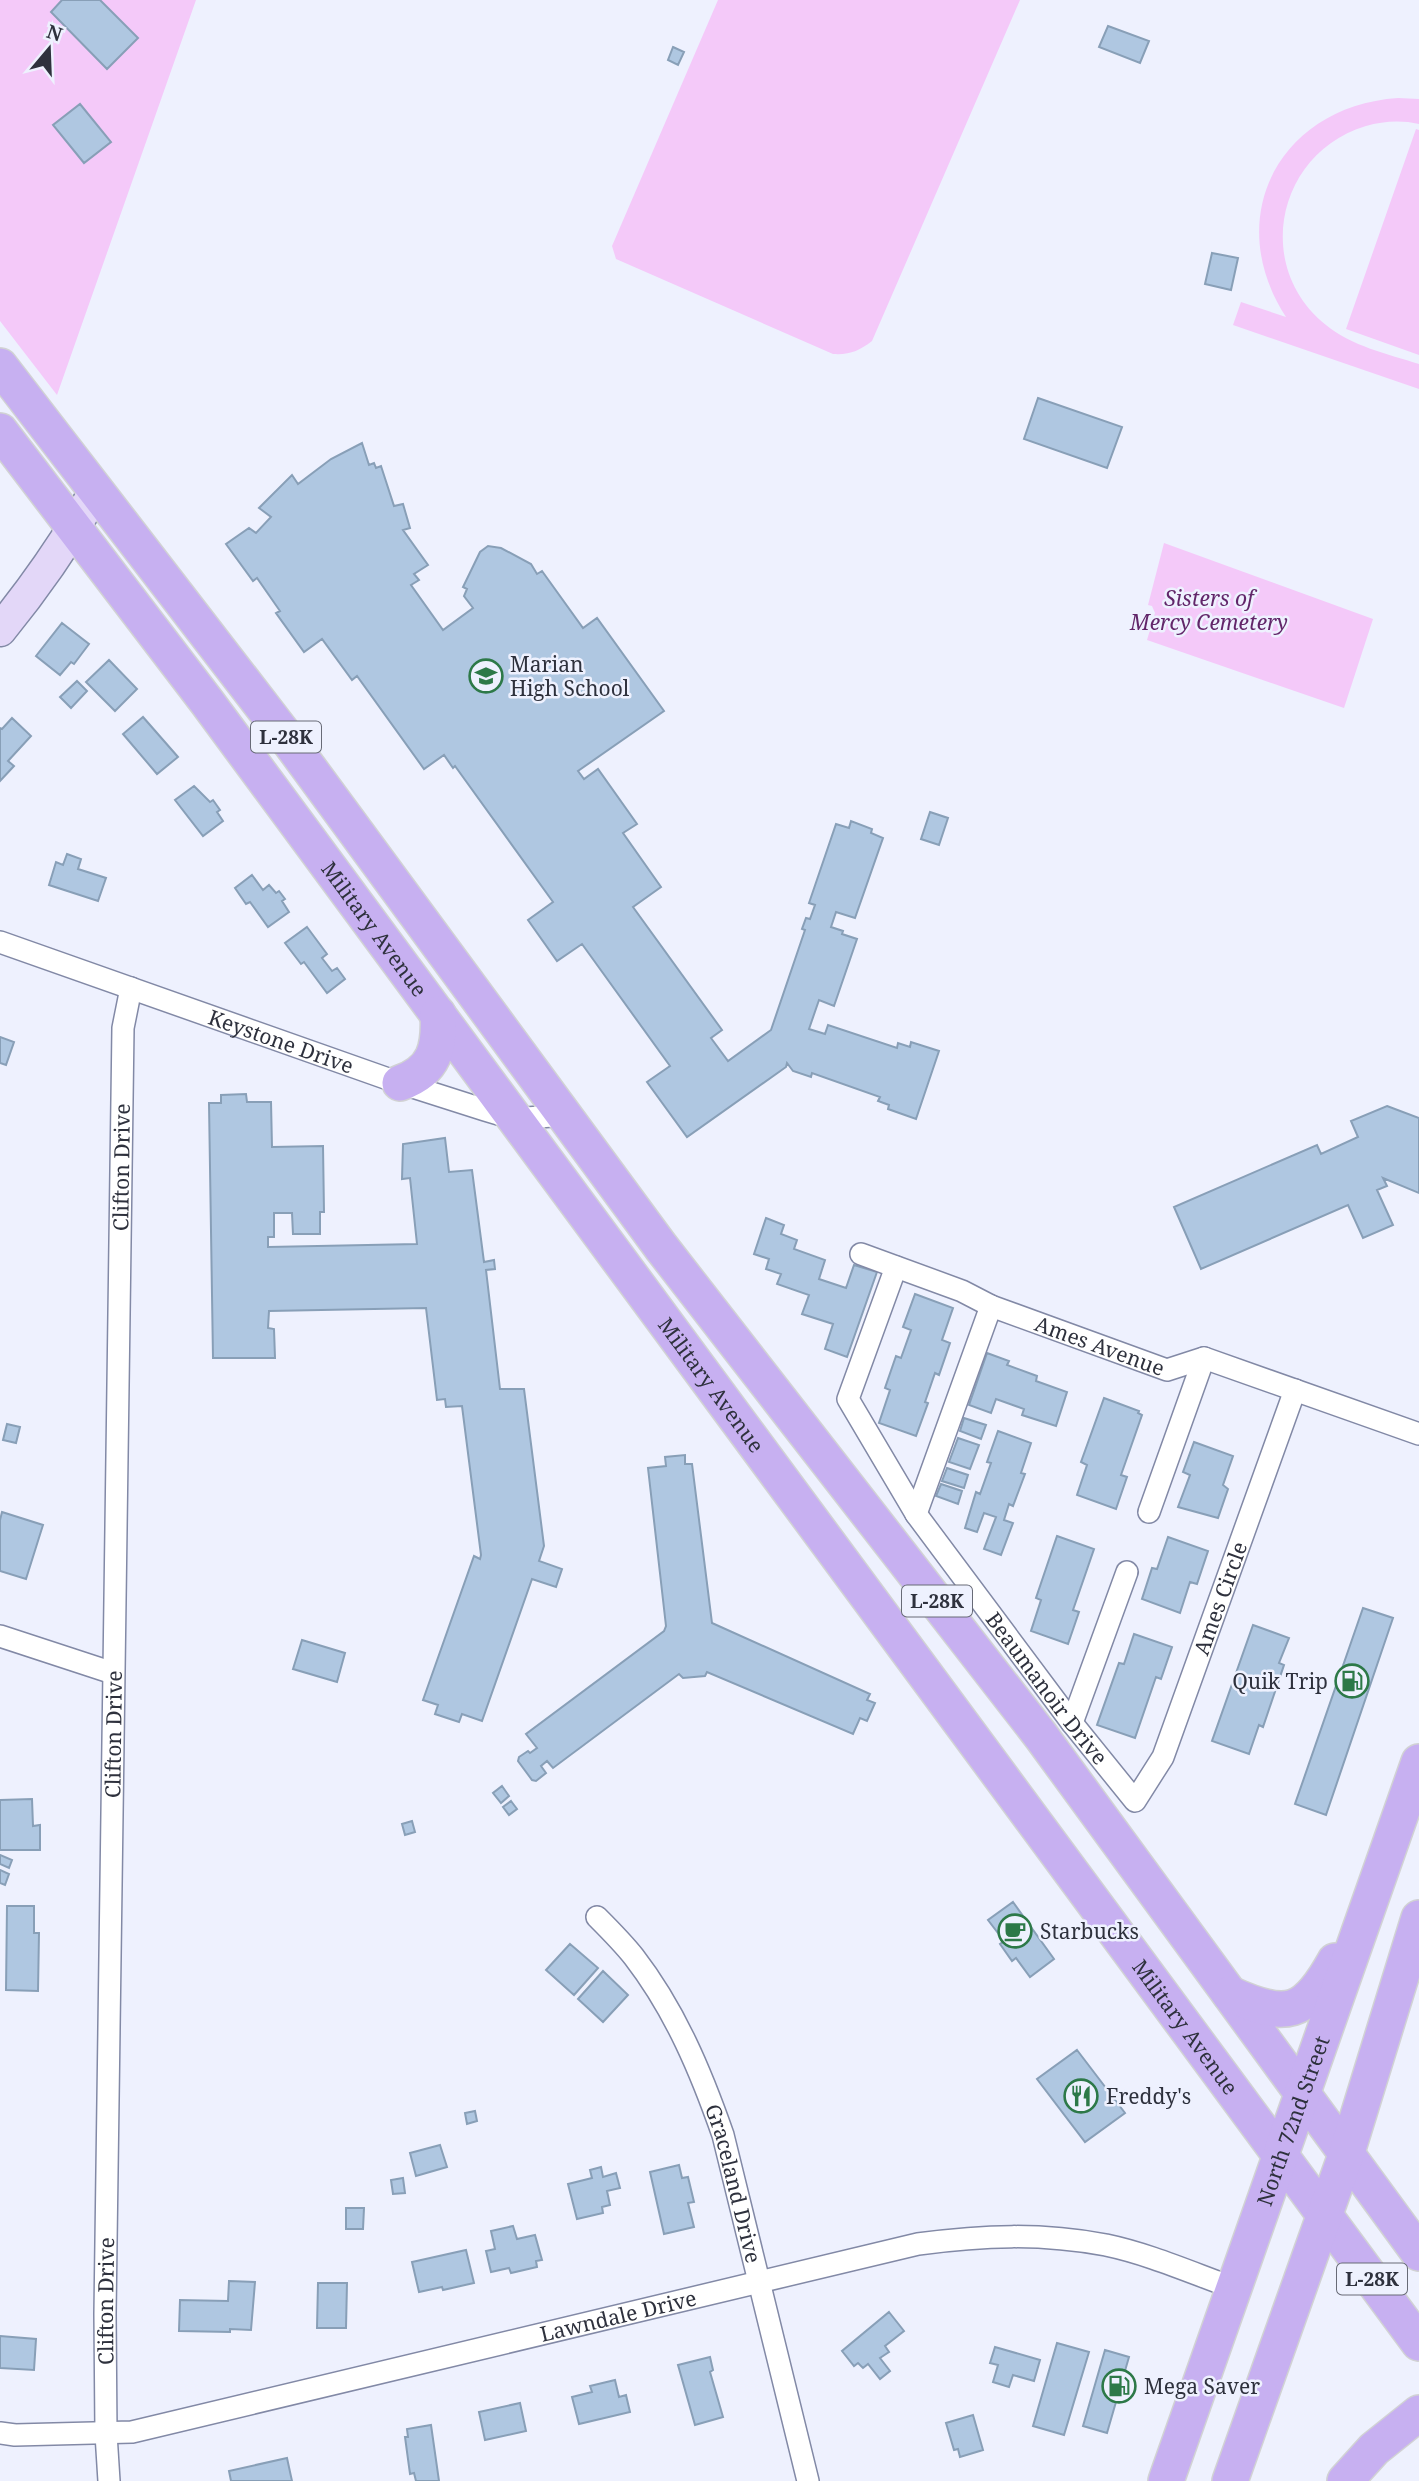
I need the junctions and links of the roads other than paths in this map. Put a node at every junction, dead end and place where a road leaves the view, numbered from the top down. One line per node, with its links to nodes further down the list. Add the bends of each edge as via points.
1 (0, 366): 3 (main road, Military Avenue / L-28K)
2 (0, 431): 4 (main road, Military Avenue / L-28K)
3 (96, 490): 4 (street); 10 (main road, Military Avenue / L-28K, via 286,737)
4 (74, 529): 5 (street); 8 (main road, Military Avenue / L-28K)
5 (0, 630)
6 (0, 942): 7 (street, Keystone Drive)
7 (131, 988): 9 (street, Keystone Drive); 22 (street, Clifton Drive, via 122,1028)
8 (438, 1014): 9 (main road, via 436,1052 420,1073); 11 (main road, Military Avenue / L-28K)
9 (400, 1083): 11 (street, Keystone Drive)
10 (564, 1115): 11 (street, Keystone Drive); 29 (main road, Military Avenue / L-28K, via 1041,1736)
11 (516, 1119): 32 (main road, Military Avenue / L-28K)
12 (861, 1254): 13 (street, Ames Avenue)
13 (896, 1268): 14 (street, Ames Avenue); 19 (street, Beaumanoir Drive, via 848,1399)
14 (991, 1306): 15 (street, Ames Avenue, via 1167,1370); 19 (street)
15 (1205, 1358): 16 (street); 18 (street)
16 (1295, 1390): 17 (street); 25 (street, Ames Circle, via 1163,1757)
17 (1419, 1434)
18 (1149, 1511)
19 (916, 1514): 23 (street, Beaumanoir Drive)
20 (1127, 1572): 23 (street)
21 (0, 1636): 22 (street)
22 (113, 1673): 40 (street, Clifton Drive)
23 (1072, 1723): 25 (street, Beaumanoir Drive)
24 (1419, 1762): 26 (main road, North 72nd Street)
25 (1135, 1801)
26 (1373, 1894): 29 (main road, via 1322,1985 1300,2006 1271,2009); 30 (main road, North 72nd Street)
27 (597, 1917): 35 (street, Graceland Drive, via 652,1983 704,2080 723,2135)
28 (1419, 1918): 31 (main road)
29 (1230, 1994): 30 (main road, Military Avenue / L-28K)
30 (1302, 2092): 31 (main road, Military Avenue / L-28K); 32 (main road, North 72nd Street)
31 (1347, 2152): 33 (main road); 34 (main road, Military Avenue / L-28K)
32 (1280, 2156): 33 (main road, Military Avenue / L-28K); 36 (main road, North 72nd Street)
33 (1325, 2214): 37 (main road, Military Avenue / L-28K); 44 (main road)
34 (1419, 2253)
35 (759, 2281): 36 (street, Lawndale Drive, via 918,2244 986,2236 1042,2236 1136,2253); 40 (street, Lawndale Drive, via 132,2432); 42 (street, Graceland Drive)
36 (1234, 2288): 43 (main road, North 72nd Street)
37 (1419, 2343)
38 (1419, 2413): 45 (main road, via 1374,2449)
39 (0, 2433): 40 (street, Lawndale Drive)
40 (106, 2434): 41 (street, Clifton Drive)
41 (109, 2481)
42 (808, 2481)
43 (1166, 2481)
44 (1230, 2481)
45 (1345, 2481)

